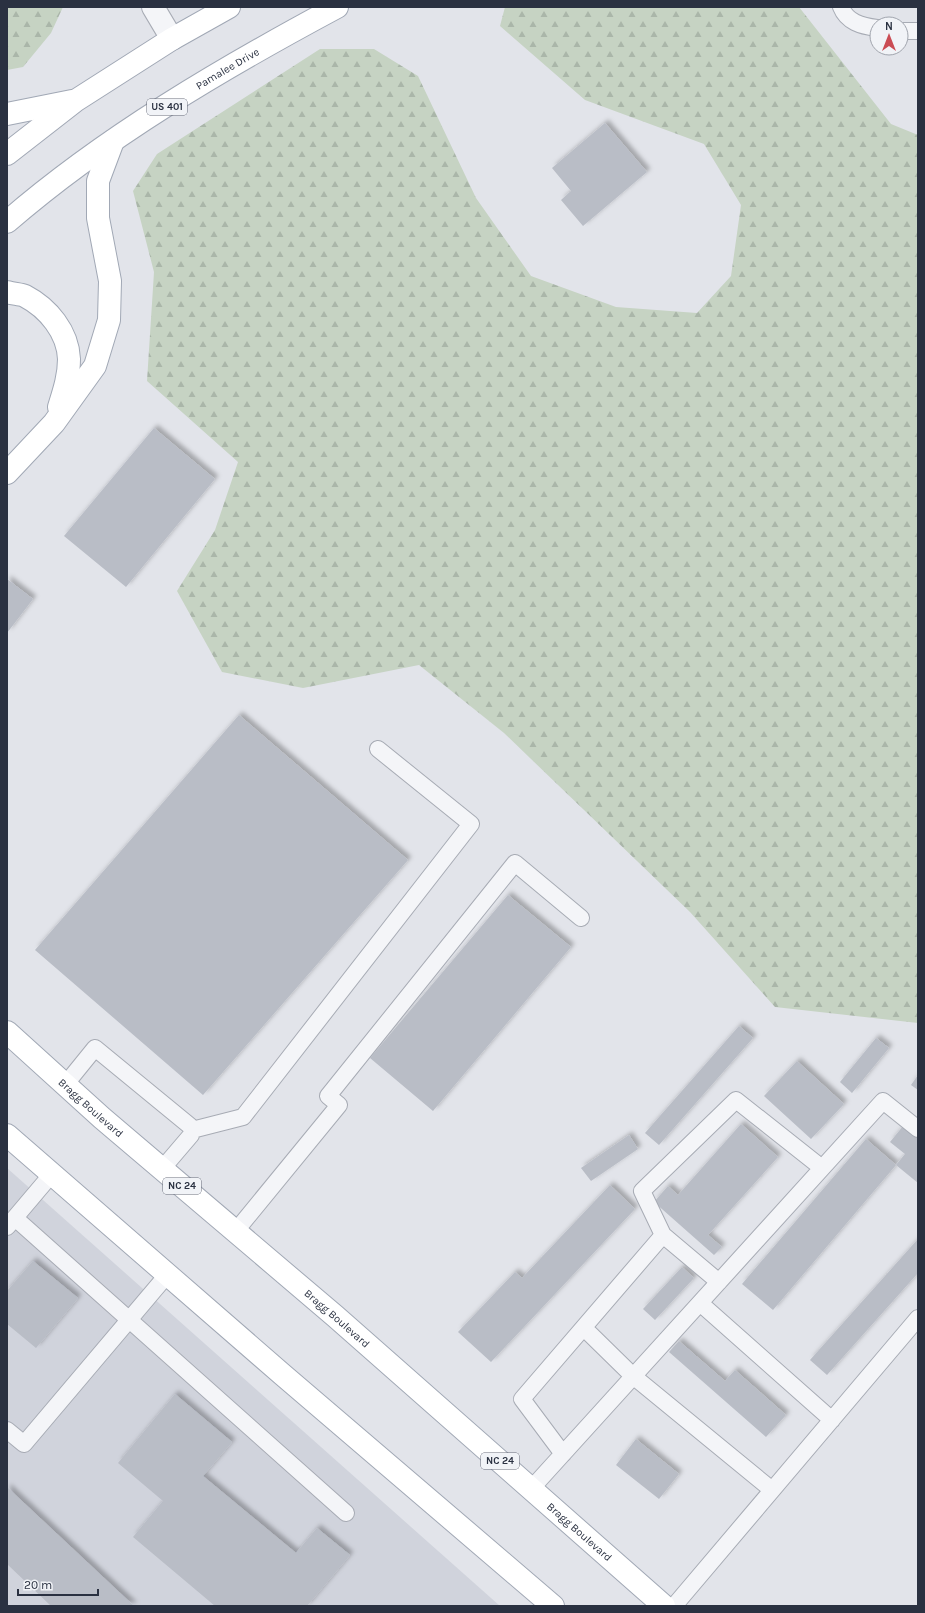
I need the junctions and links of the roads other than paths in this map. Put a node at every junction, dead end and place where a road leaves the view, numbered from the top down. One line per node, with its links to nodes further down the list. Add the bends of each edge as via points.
1 (153, 7): 6 (street)
2 (229, 7): 6 (main road)
3 (337, 7): 9 (main road, Pamalee Drive / US 401, via 246,56)
4 (841, 7): 5 (lane, via 844,15 861,26)
5 (869, 27)
6 (172, 39): 7 (main road)
7 (75, 101): 8 (main road); 10 (main road)
8 (7, 114)
9 (113, 142): 11 (main road, Pamalee Drive / US 401, via 34,199); 13 (main road, via 98,181 98,218 110,281 109,320 95,366)
10 (7, 154)
11 (7, 222)
12 (7, 292): 13 (main road, via 24,296 47,311 63,333 69,357 67,383)
13 (54, 423): 14 (main road)
14 (7, 472)
15 (378, 749): 22 (lane, via 471,824 244,1117)
16 (581, 918): 28 (lane, via 515,863 328,1096 339,1105)
17 (7, 1024): 19 (main road)
18 (7, 1032): 19 (main road, Bragg Boulevard / NC 24)
19 (31, 1054): 20 (main road, Bragg Boulevard / NC 24)
20 (64, 1085): 22 (lane, via 95,1048); 25 (main road, Bragg Boulevard / NC 24)
21 (918, 1129): 24 (lane, via 883,1101)
22 (192, 1130): 25 (lane, via 191,1135)
23 (8, 1140): 26 (main road)
24 (822, 1168): 29 (lane, via 736,1100 642,1191); 31 (lane)
25 (162, 1169): 28 (main road, Bragg Boulevard / NC 24)
26 (51, 1175): 27 (lane); 30 (main road)
27 (11, 1222): 34 (lane)
28 (236, 1232): 40 (main road, Bragg Boulevard / NC 24)
29 (663, 1235): 31 (lane); 35 (lane)
30 (168, 1275): 34 (lane); 43 (main road)
31 (719, 1282): 32 (lane)
32 (700, 1303): 36 (lane); 37 (lane)
33 (918, 1318): 37 (lane)
34 (130, 1320): 38 (lane, via 24,1444); 42 (lane)
35 (584, 1328): 36 (lane); 39 (lane, via 522,1399)
36 (634, 1376): 39 (lane); 41 (lane)
37 (832, 1420): 41 (lane)
38 (7, 1430)
39 (563, 1454): 40 (lane)
40 (531, 1489): 44 (main road, Bragg Boulevard / NC 24)
41 (772, 1490): 45 (lane)
42 (346, 1513)
43 (553, 1606)
44 (664, 1606)
45 (674, 1606)

